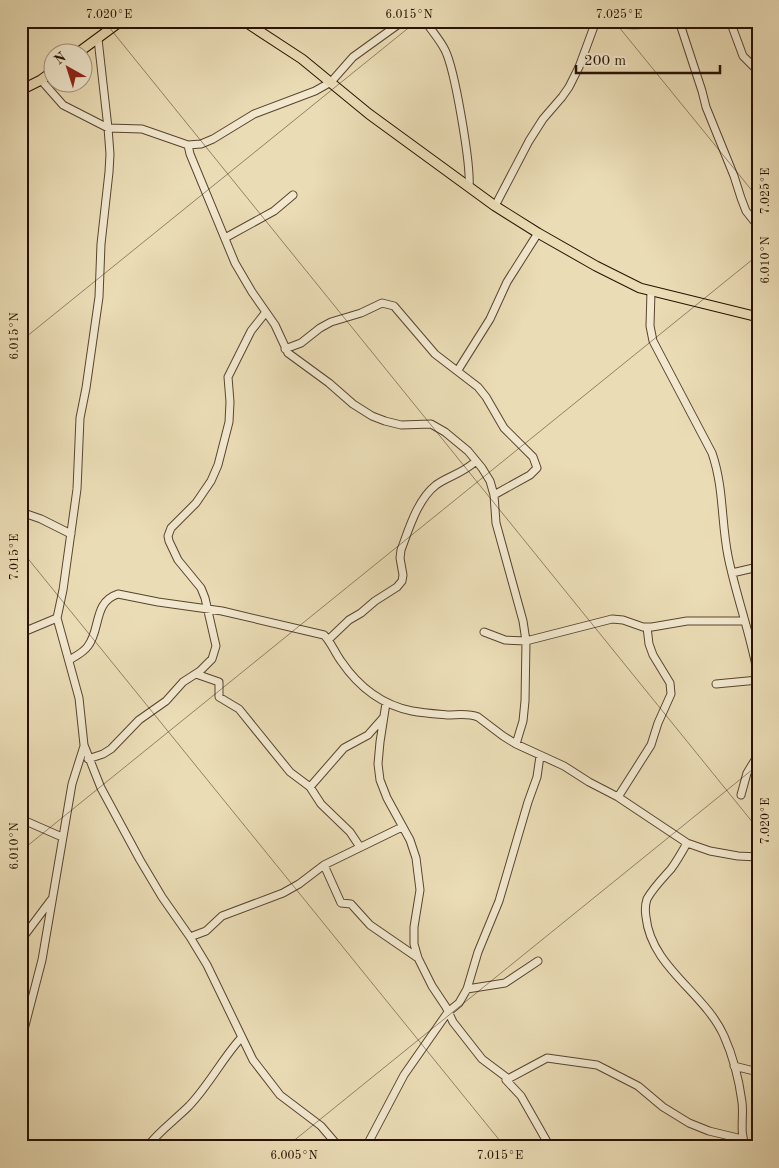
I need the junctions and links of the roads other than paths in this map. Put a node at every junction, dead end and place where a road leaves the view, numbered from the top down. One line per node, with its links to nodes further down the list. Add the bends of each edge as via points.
1 (120, 21): 10 (main road)
2 (244, 21): 14 (main road)
3 (403, 21): 14 (street, via 354,57)
4 (425, 21): 18 (street, via 448,58 458,100)
5 (598, 21): 9 (street); 20 (street, via 569,87 529,140)
6 (668, 21): 9 (street, via 640,25)
7 (679, 21): 21 (street, via 740,198)
8 (730, 21): 12 (street, via 743,56)
9 (622, 23)
10 (98, 38): 11 (main road); 16 (street)
11 (92, 42)
12 (758, 71)
13 (41, 80): 15 (main road); 16 (street, via 62,105)
14 (331, 82): 17 (street, via 254,114 213,139); 18 (main road)
15 (21, 90)
16 (108, 128): 17 (street, via 142,129); 32 (street, via 110,154 99,297 80,418)
17 (188, 145): 23 (street)
18 (469, 187): 20 (main road)
19 (292, 195): 23 (street, via 267,216)
20 (495, 206): 22 (main road)
21 (758, 226)
22 (538, 233): 24 (main road, via 620,279); 28 (street)
23 (225, 238): 25 (street, via 235,263)
24 (651, 291): 26 (main road); 34 (street, via 652,341 716,466)
25 (266, 312): 27 (street); 35 (street, via 251,331 228,377 229,422 211,481 196,503 169,531 169,541 178,560 201,588)
26 (758, 317)
27 (285, 349): 28 (street, via 301,343 331,322 387,304 401,313 435,354); 29 (street, via 295,360 372,416 401,425 431,424 458,442)
28 (458, 370): 30 (street, via 478,386 504,428 528,450 536,463 537,468 530,476)
29 (476, 461): 30 (street, via 490,481); 41 (street, via 436,485 422,500 401,550 402,581 349,620)
30 (494, 495): 42 (street, via 496,523)
31 (21, 512): 32 (street)
32 (71, 534): 36 (street)
33 (758, 567): 34 (street)
34 (732, 573): 37 (street)
35 (208, 609): 41 (street, via 324,635); 43 (street, via 118,594 112,596 98,613 89,646); 45 (street, via 215,654)
36 (57, 618): 40 (street); 43 (street)
37 (744, 621): 38 (street, via 687,621); 44 (street)
38 (647, 627): 42 (street, via 612,619); 57 (street, via 649,644 670,683 670,694 651,745)
39 (484, 632): 42 (street, via 505,640)
40 (21, 633)
41 (328, 640): 48 (street, via 351,675)
42 (526, 641): 50 (street, via 523,722)
43 (69, 660): 51 (street)
44 (757, 671)
45 (196, 674): 54 (street, via 139,720 111,749); 55 (street, via 219,682 219,697 239,709 290,772)
46 (758, 680): 47 (street)
47 (716, 684)
48 (386, 703): 49 (street); 50 (street, via 414,711 473,715)
49 (384, 716): 55 (street, via 368,735 344,748); 59 (street, via 378,764 380,780)
50 (516, 744): 53 (street)
51 (84, 745): 54 (street); 60 (street)
52 (758, 755): 56 (street, via 747,773)
53 (540, 756): 57 (street); 70 (street, via 537,777 499,901)
54 (88, 759): 66 (street, via 140,860)
55 (310, 787): 62 (street)
56 (741, 795)
57 (618, 796): 61 (street)
58 (21, 819): 60 (street)
59 (402, 827): 62 (street); 68 (street, via 420,876 414,927)
60 (62, 836): 65 (street)
61 (688, 843): 63 (street, via 710,851); 74 (street, via 648,899 645,907 647,923 658,952 724,1034)
62 (360, 847): 64 (street)
63 (758, 857)
64 (324, 865): 66 (street, via 291,889 222,916 206,931); 68 (street, via 341,903 351,904 370,925)
65 (53, 898): 67 (street); 73 (street, via 42,960)
66 (190, 937): 72 (street, via 216,982)
67 (21, 940)
68 (418, 958): 71 (street)
69 (538, 961): 70 (street, via 505,983)
70 (467, 989): 71 (street, via 459,1003)
71 (448, 1012): 76 (street, via 482,1059); 80 (street, via 400,1081)
72 (241, 1038): 78 (street, via 188,1106); 79 (street, via 261,1073 280,1095 320,1126)
73 (21, 1041)
74 (734, 1066): 75 (street); 77 (street, via 742,1103)
75 (758, 1072)
76 (506, 1080): 77 (street, via 547,1058 597,1065 638,1086 689,1123); 81 (street, via 521,1096)
77 (742, 1139): 82 (street)
78 (147, 1147)
79 (339, 1147)
80 (366, 1147)
81 (550, 1147)
82 (746, 1147)

